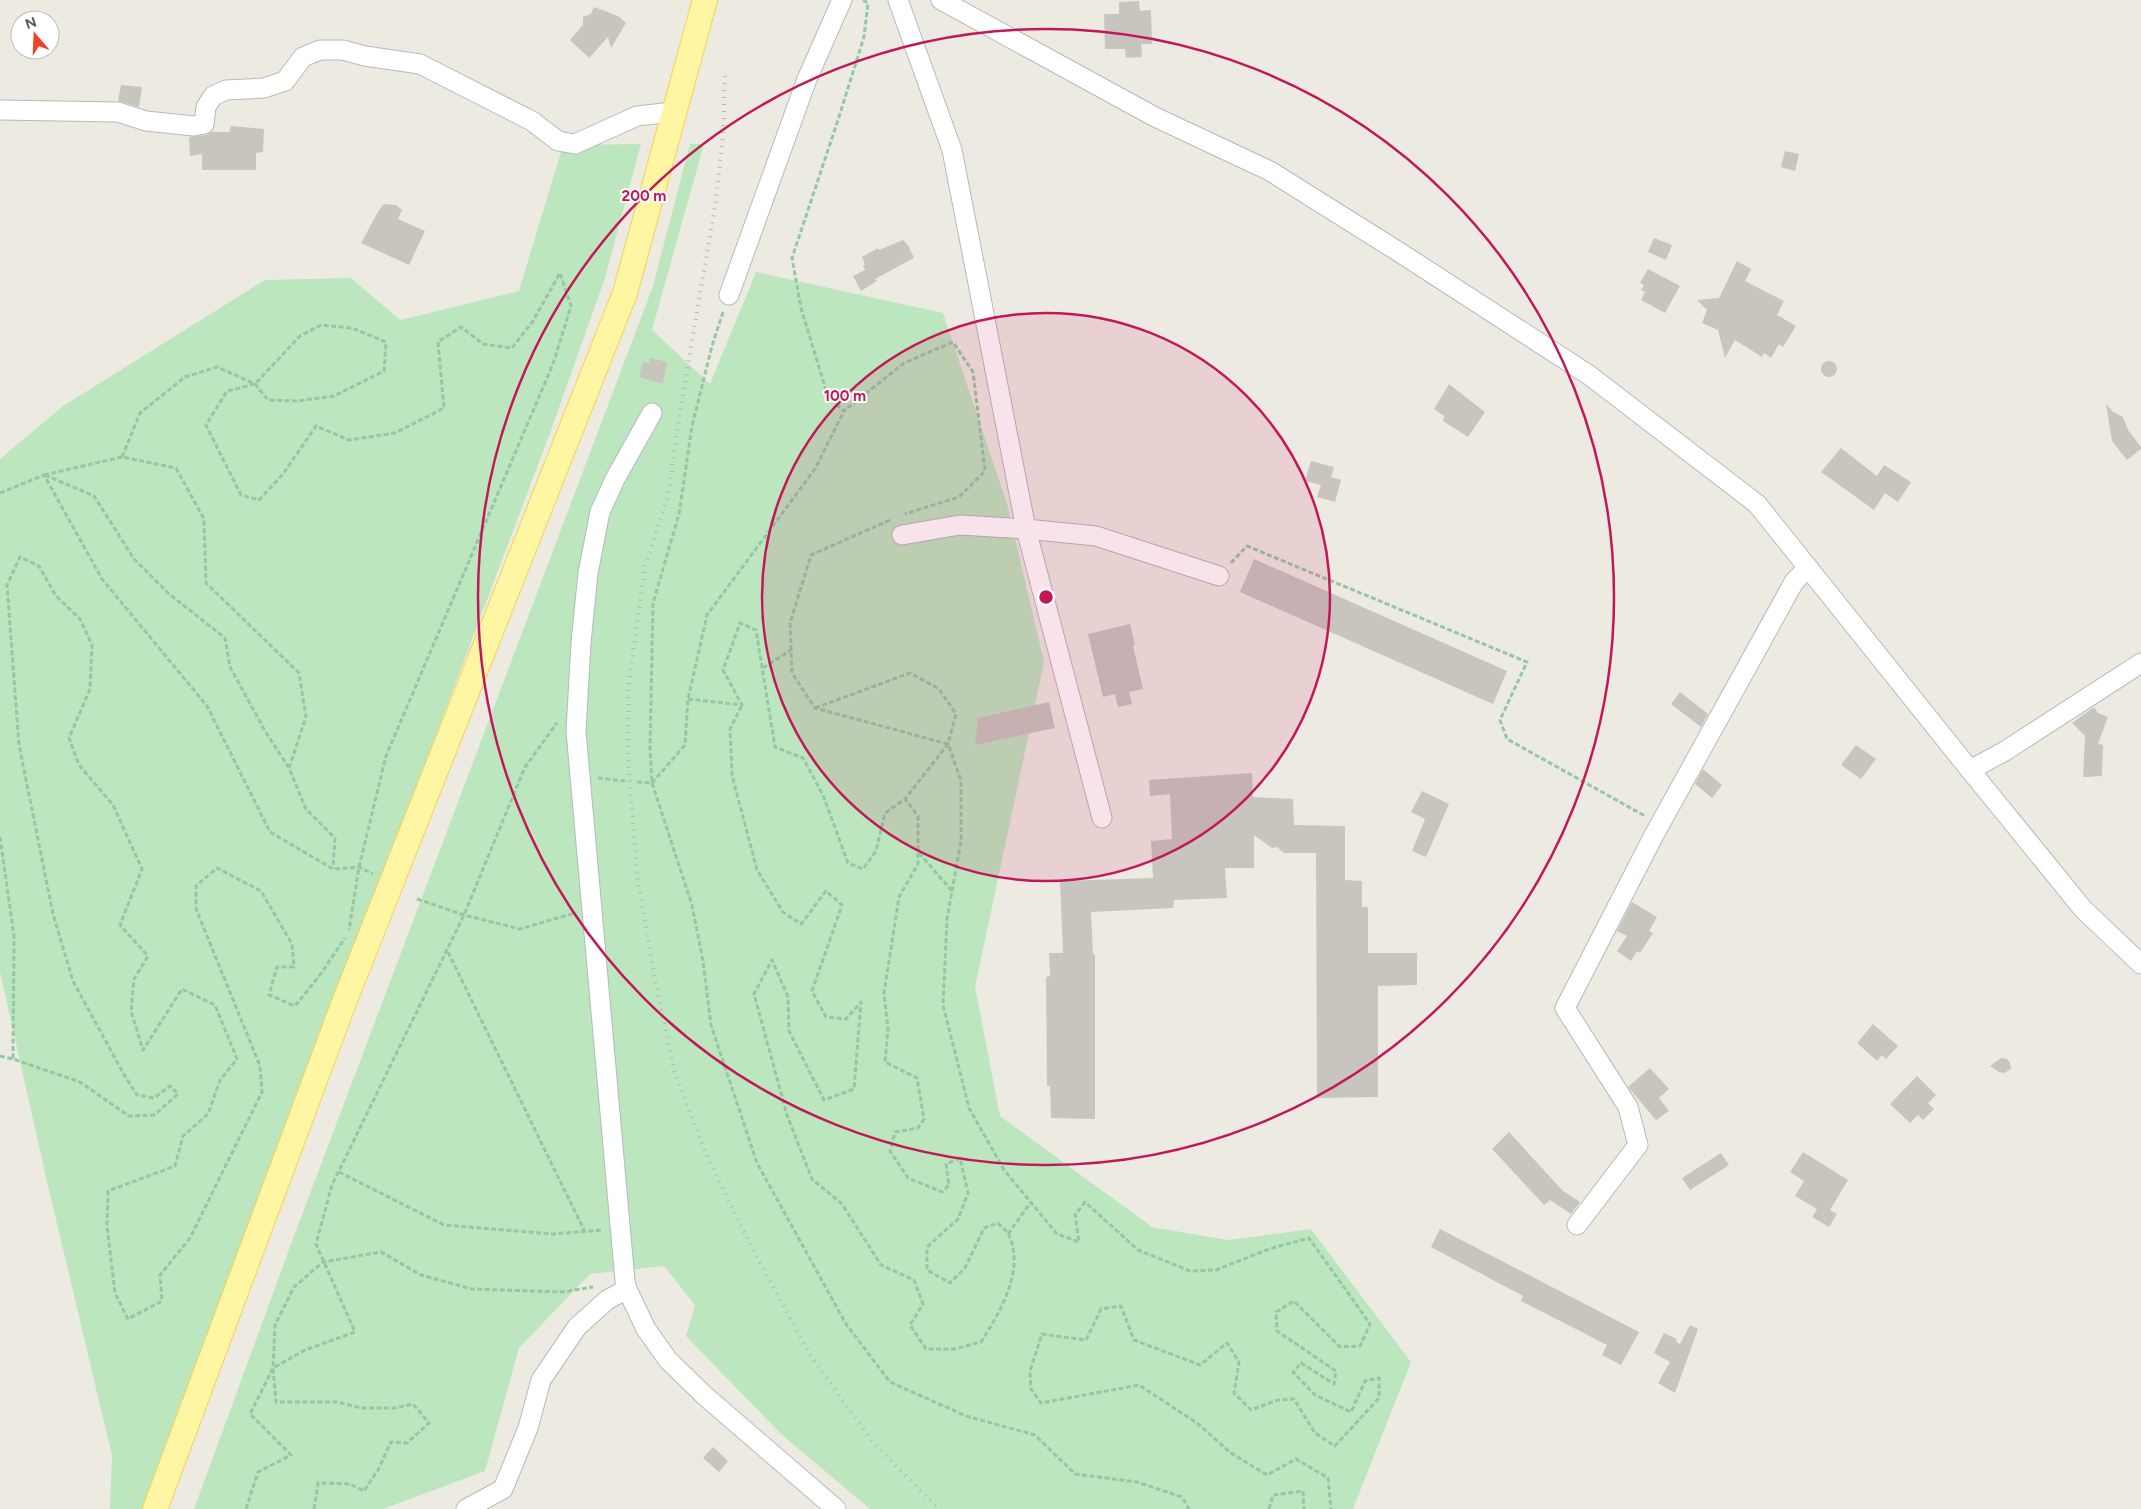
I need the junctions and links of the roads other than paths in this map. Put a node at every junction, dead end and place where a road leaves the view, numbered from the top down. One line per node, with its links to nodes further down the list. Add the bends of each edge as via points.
1 (705, 0): 6 (main road)
2 (842, 0): 7 (street, via 807,79)
3 (898, 0): 9 (street, via 952,150)
4 (941, 0): 11 (street, via 1155,117 1270,171 1589,375 1757,504)
5 (0, 110): 6 (street, via 118,112 146,122 194,126 204,124 206,107 213,96 226,90 264,88 285,81 303,57 320,50 343,50 420,64 532,121 558,141 567,143 590,139 637,116)
6 (673, 112): 19 (main road, via 625,293 343,1005)
7 (729, 295)
8 (652, 413): 18 (street, via 600,512 588,573 576,731)
9 (1026, 529): 10 (street, via 960,525); 12 (street, via 1096,536); 15 (street)
10 (902, 535)
11 (1808, 567): 14 (street); 17 (street, via 1794,582 1654,835 1564,1008 1628,1107 1638,1145)
12 (1219, 576)
13 (2141, 663): 14 (street)
14 (1970, 770): 16 (street, via 2083,910)
15 (1102, 818)
16 (2141, 964)
17 (1577, 1225)
18 (626, 1285): 20 (street, via 577,1327 541,1380 528,1428 504,1489); 21 (street, via 646,1329 668,1360 704,1396)
19 (154, 1509)
20 (466, 1509)
21 (836, 1509)

